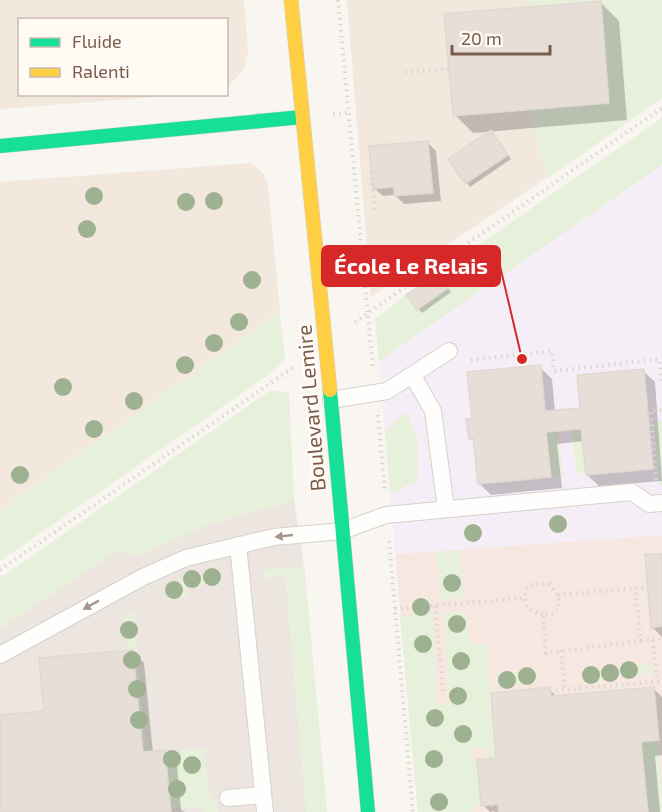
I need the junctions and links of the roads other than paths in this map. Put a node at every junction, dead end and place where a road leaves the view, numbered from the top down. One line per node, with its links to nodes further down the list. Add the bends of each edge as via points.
1 (291, 0): 2 (main road, Boulevard Lemire)
2 (302, 117): 3 (main road); 6 (main road, Boulevard Lemire)
3 (0, 147)
4 (449, 351): 5 (lane)
5 (413, 376): 6 (lane, via 387,391); 8 (lane, via 433,411)
6 (331, 400): 9 (main road, Boulevard Lemire)
7 (659, 495): 8 (lane, via 649,504 632,492)
8 (446, 509): 9 (lane, via 386,515)
9 (342, 531): 10 (lane, one-way to 10, via 274,537); 15 (main road, Boulevard Lemire)
10 (238, 545): 11 (lane, one-way to 11, via 167,564); 12 (lane)
11 (0, 655)
12 (263, 795): 13 (lane); 14 (lane)
13 (228, 798)
14 (265, 812)
15 (368, 812)

